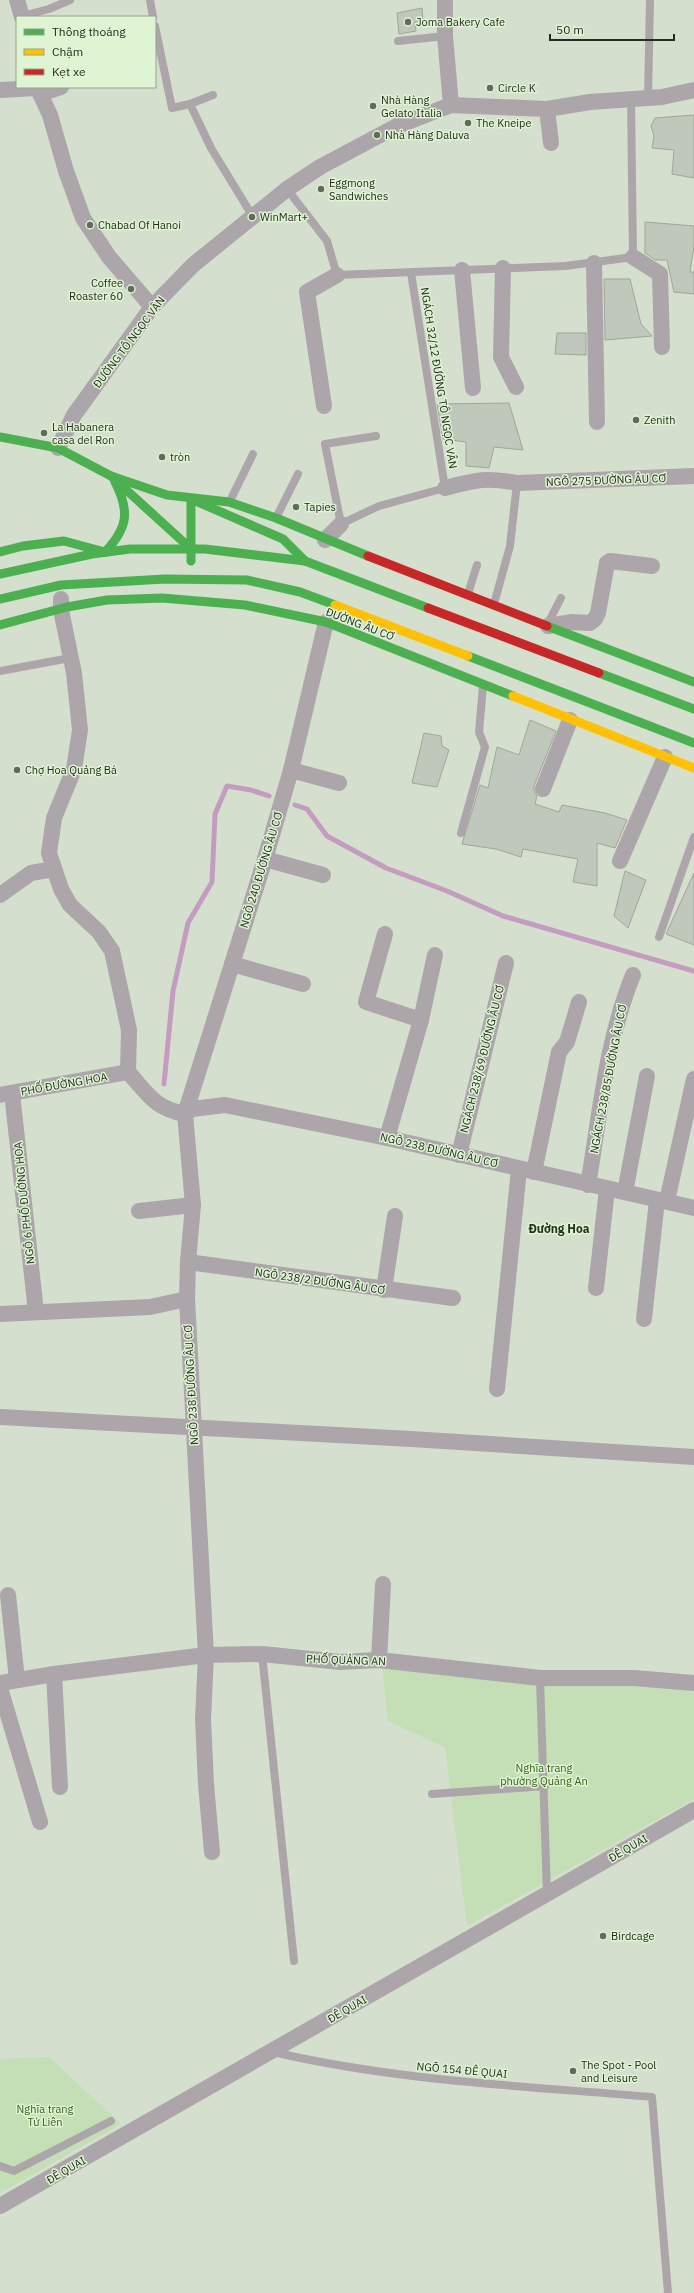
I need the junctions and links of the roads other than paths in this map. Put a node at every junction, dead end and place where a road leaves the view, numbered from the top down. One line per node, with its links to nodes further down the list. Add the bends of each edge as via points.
1 (17, 0): 6 (street)
2 (70, 0): 6 (lane)
3 (150, 0): 7 (lane)
4 (445, 0): 9 (street)
5 (650, 0): 16 (lane)
6 (22, 16)
7 (153, 16)
8 (156, 31): 18 (lane, via 172,108)
9 (445, 36): 10 (lane); 19 (street)
10 (398, 41)
11 (53, 88): 13 (street)
12 (0, 90): 13 (street)
13 (38, 90): 30 (street, via 50,116 83,218 109,257)
14 (694, 90): 16 (street)
15 (213, 95): 18 (lane)
16 (648, 98): 17 (street)
17 (631, 99): 20 (street); 24 (lane)
18 (190, 104): 23 (lane, via 211,148)
19 (451, 105): 20 (street); 22 (street, ĐƯỜNG TÔ NGỌC VÂN, via 397,126 320,167)
20 (547, 109): 21 (street)
21 (551, 143)
22 (287, 189): 23 (street, ĐƯỜNG TÔ NGỌC VÂN); 29 (lane, via 327,242)
23 (253, 217): 30 (street, ĐƯỜNG TÔ NGỌC VÂN, via 193,265)
24 (633, 258): 25 (lane); 31 (street, via 660,274)
25 (594, 263): 26 (lane); 35 (street)
26 (503, 268): 27 (lane); 32 (street, via 501,357)
27 (462, 270): 28 (lane); 33 (street)
28 (411, 273): 29 (lane); 44 (lane, NGÁCH 32/12 ĐƯỜNG TÔ NGỌC VÂN)
29 (337, 275): 34 (street, via 307,292)
30 (152, 307): 38 (street, ĐƯỜNG TÔ NGỌC VÂN, via 74,415)
31 (662, 347)
32 (516, 387)
33 (473, 388)
34 (324, 406)
35 (596, 422)
36 (376, 436): 48 (lane, via 326,444)
37 (0, 437): 38 (main road)
38 (58, 448): 41 (main road)
39 (253, 454): 46 (lane)
40 (298, 474): 47 (lane)
41 (112, 476): 45 (main road, via 167,495); 50 (main road); 52 (main road, via 126,511 120,534)
42 (694, 476): 43 (street, NGÕ 275 ĐƯỜNG ÂU CƠ)
43 (517, 483): 44 (street, NGÕ 275 ĐƯỜNG ÂU CƠ, via 485,479); 62 (lane, via 510,546)
44 (445, 488): 48 (lane, via 387,503)
45 (191, 498): 46 (main road); 50 (main road); 53 (main road, via 283,539)
46 (229, 502): 47 (main road)
47 (276, 518): 49 (main road)
48 (341, 524): 49 (street)
49 (325, 540): 59 (main road)
50 (190, 548): 52 (main road, via 145,548); 53 (main road, via 255,553); 57 (main road)
51 (0, 552): 52 (main road, via 23,546 64,541)
52 (105, 552): 56 (main road)
53 (306, 561): 73 (main road)
54 (477, 565): 59 (lane)
55 (652, 566): 66 (street, via 610,561 605,567 595,619 590,623 572,622)
56 (0, 574)
57 (192, 578): 58 (main road, ĐƯỜNG ÂU CƠ); 75 (main road, ĐƯỜNG ÂU CƠ, via 247,580 300,592)
58 (61, 585): 61 (main road, ĐƯỜNG ÂU CƠ); 63 (street)
59 (467, 595): 62 (main road)
60 (561, 598): 66 (lane)
61 (0, 599)
62 (494, 605): 66 (main road)
63 (61, 610): 64 (main road, ĐƯỜNG ÂU CƠ, via 106,600 211,599 268,608); 65 (main road, ĐƯỜNG ÂU CƠ); 67 (street)
64 (326, 622): 72 (main road, ĐƯỜNG ÂU CƠ); 78 (street, NGÕ 240 ĐƯỜNG ÂU CƠ)
65 (0, 625)
66 (547, 626): 70 (main road)
67 (70, 658): 68 (lane); 85 (street, via 80,730 74,769 50,834 49,853)
68 (0, 671)
69 (694, 675): 70 (lane)
70 (682, 677): 71 (main road)
71 (694, 682)
72 (483, 686): 74 (main road, ĐƯỜNG ÂU CƠ); 81 (lane, via 479,732 484,747)
73 (694, 708)
74 (570, 720): 76 (main road, ĐƯỜNG ÂU CƠ); 80 (street)
75 (694, 743)
76 (665, 757): 77 (main road, ĐƯỜNG ÂU CƠ); 84 (street)
77 (694, 768)
78 (291, 770): 79 (street); 83 (street, NGÕ 240 ĐƯỜNG ÂU CƠ)
79 (339, 783)
80 (543, 789)
81 (460, 833)
82 (694, 837): 89 (lane)
83 (266, 859): 86 (street); 92 (street, NGÕ 240 ĐƯỜNG ÂU CƠ)
84 (620, 861)
85 (54, 868): 87 (street, via 30,873); 97 (street, via 70,905 100,932 112,951 129,1030)
86 (323, 875)
87 (0, 895)
88 (385, 934): 96 (street, via 366,1002)
89 (659, 937)
90 (435, 955): 96 (street)
91 (506, 963): 103 (street, NGÁCH 238/69 ĐƯỜNG ÂU CƠ)
92 (232, 964): 94 (street); 101 (street, NGÕ 240 ĐƯỜNG ÂU CƠ)
93 (633, 975): 105 (street, NGÁCH 238/85 ĐƯỜNG ÂU CƠ, via 622,1003 598,1114)
94 (303, 984)
95 (579, 1002): 104 (street, via 567,1042 559,1052)
96 (421, 1020): 102 (street)
97 (128, 1072): 100 (street, PHỐ ĐƯỜNG HOA); 101 (street, via 161,1107)
98 (646, 1076): 107 (street)
99 (694, 1080): 108 (street)
100 (6, 1094): 118 (street, NGÕ 6 PHỐ ĐƯỜNG HOA)
101 (185, 1114): 102 (street, NGÕ 238 ĐƯỜNG ÂU CƠ, via 192,1109 225,1105); 109 (street, NGÕ 238 ĐƯỜNG ÂU CƠ)
102 (386, 1138): 103 (street, NGÕ 238 ĐƯỜNG ÂU CƠ)
103 (459, 1155): 104 (street, NGÕ 238 ĐƯỜNG ÂU CƠ)
104 (527, 1170): 105 (street, NGÕ 238 ĐƯỜNG ÂU CƠ); 121 (street)
105 (588, 1185): 106 (street, NGÕ 238 ĐƯỜNG ÂU CƠ)
106 (607, 1189): 107 (street, NGÕ 238 ĐƯỜNG ÂU CƠ); 114 (street)
107 (625, 1192): 108 (street, NGÕ 238 ĐƯỜNG ÂU CƠ)
108 (662, 1200): 110 (street, NGÕ 238 ĐƯỜNG ÂU CƠ); 120 (street)
109 (193, 1205): 111 (street); 113 (street, NGÕ 238 ĐƯỜNG ÂU CƠ)
110 (694, 1208)
111 (139, 1211)
112 (395, 1216): 115 (street)
113 (188, 1262): 115 (street, NGÕ 238/2 ĐƯỜNG ÂU CƠ); 117 (street, NGÕ 238 ĐƯỜNG ÂU CƠ)
114 (596, 1288)
115 (384, 1290): 116 (street, NGÕ 238/2 ĐƯỜNG ÂU CƠ)
116 (453, 1298)
117 (188, 1299): 118 (street, via 150,1307); 123 (street, NGÕ 238 ĐƯỜNG ÂU CƠ)
118 (36, 1312): 119 (street)
119 (0, 1314)
120 (644, 1319)
121 (497, 1389)
122 (0, 1417): 123 (street, via 38,1421)
123 (193, 1427): 124 (street); 128 (street, NGÕ 238 ĐƯỜNG ÂU CƠ)
124 (694, 1457)
125 (383, 1584): 129 (street)
126 (8, 1595): 132 (street)
127 (262, 1654): 128 (street, PHỐ QUẢNG AN); 129 (street, PHỐ QUẢNG AN, via 340,1662); 143 (lane)
128 (206, 1655): 130 (street, PHỐ QUẢNG AN); 141 (street, NGÕ 238 ĐƯỜNG ÂU CƠ, via 203,1719)
129 (379, 1660): 131 (street, PHỐ QUẢNG AN)
130 (54, 1674): 132 (street, PHỐ QUẢNG AN); 137 (street)
131 (540, 1678): 134 (street, PHỐ QUẢNG AN, via 634,1678); 136 (lane)
132 (17, 1680): 133 (street, PHỐ QUẢNG AN)
133 (0, 1683)
134 (694, 1683)
135 (0, 1688): 140 (street)
136 (545, 1786): 138 (lane); 142 (lane)
137 (60, 1787)
138 (432, 1794)
139 (694, 1810): 142 (street, ĐÊ QUAI)
140 (40, 1822)
141 (212, 1852)
142 (546, 1895): 144 (street, ĐÊ QUAI)
143 (294, 1961)
144 (272, 2052): 147 (street, ĐÊ QUAI); 148 (lane, NGÕ 154 ĐÊ QUAI, via 325,2064 397,2075 652,2097)
145 (111, 2121): 146 (lane, via 14,2171)
146 (0, 2166)
147 (0, 2206)
148 (668, 2293)

